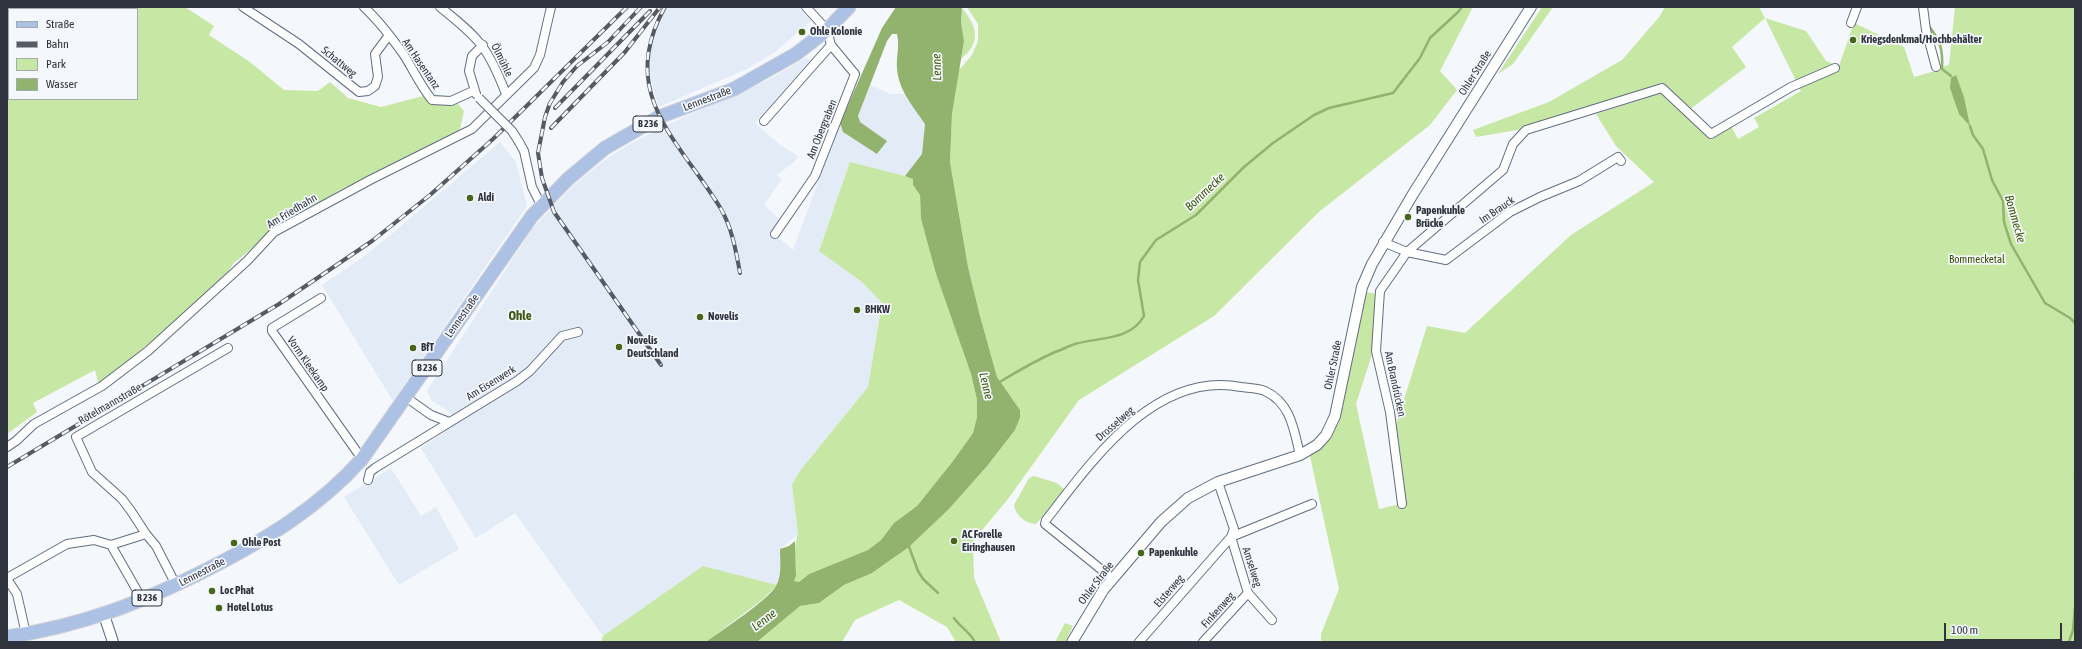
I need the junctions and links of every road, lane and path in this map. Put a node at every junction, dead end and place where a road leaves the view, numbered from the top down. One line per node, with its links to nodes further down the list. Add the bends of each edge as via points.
1 (243, 7): 12 (street, Schattweg, via 299,44 359,92 368,91 375,86 378,76 375,54)
2 (364, 7): 12 (street, Am Hasentanz)
3 (440, 7): 13 (street, Ölmühle, via 468,29)
4 (551, 7): 18 (street, Am Friedhahn, via 540,55 534,68)
5 (806, 7): 11 (street)
6 (849, 7): 11 (main road, Lennestraße / B 236)
7 (1531, 7): 23 (street, Ohler Straße)
8 (1857, 7): 10 (street)
9 (1923, 7): 16 (street)
10 (1851, 23)
11 (827, 30): 14 (street, Am Obergraben); 21 (main road, Lennestraße / B 236, via 796,54 740,86 659,118 605,148 568,178)
12 (389, 35): 17 (street, Am Hasentanz, via 432,100 451,102)
13 (483, 45): 17 (street, via 472,56 469,71); 18 (street, Ölmühle, via 493,61)
14 (831, 45): 19 (street); 22 (street, Am Obergraben, via 855,74 815,176)
15 (1835, 68): 24 (street, Am Brandrücken, via 1791,87 1711,134 1662,88 1526,130 1513,144 1503,170)
16 (1936, 68)
17 (473, 91): 21 (street, bridge, via 512,131 524,150 532,187)
18 (506, 94): 30 (street, Am Friedhahn, via 472,129 274,232 247,261 148,351 102,386 34,424)
19 (764, 121)
20 (1621, 161): 24 (street, Im Brauck, via 1618,157 1579,181 1510,212 1446,260)
21 (541, 205): 28 (main road, Lennestraße / B 236)
22 (775, 234)
23 (1383, 242): 24 (street, Im Brauck); 31 (street, Ohler Straße, via 1362,287 1335,416 1326,435 1317,446)
24 (1407, 252): 36 (street, Am Brandrücken, via 1380,291 1376,351 1390,412)
25 (321, 298): 32 (street, Vorm Kleekamp, via 272,328 272,331)
26 (578, 332): 29 (street, Am Eisenwerk, via 562,336 530,371 517,381)
27 (228, 348): 37 (street, Rötelmannstraße, via 76,437 92,472 122,499)
28 (407, 398): 29 (street, via 431,415); 32 (main road, Lennestraße / B 236)
29 (450, 422): 33 (street, Am Eisenwerk, via 375,468 370,472)
30 (7, 447)
31 (1300, 455): 34 (street, Ohler Straße); 41 (street, Drosselweg, via 1291,415 1280,402 1265,391 1233,385 1200,386 1169,397 1135,419 1100,452 1045,524)
32 (362, 459): 42 (main road, Lennestraße / B 236, via 331,491 293,521 226,560)
33 (368, 480)
34 (1218, 482): 38 (street, Amselweg, via 1234,529); 41 (street, Ohler Straße, via 1188,498 1162,522)
35 (1312, 504): 38 (street, Amselweg)
36 (1402, 504)
37 (146, 534): 39 (street); 42 (street, Rötelmannstraße, via 156,546)
38 (1231, 537): 43 (street, Amselweg); 51 (street, Elsterweg)
39 (111, 545): 40 (street, via 94,540 67,544); 44 (street)
40 (7, 578): 47 (street, via 17,594)
41 (1113, 580): 50 (street, Ohler Straße, via 1094,603)
42 (176, 585): 44 (main road, Lennestraße / B 236)
43 (1248, 593): 46 (street, Amselweg); 52 (street, Finkenweg)
44 (143, 601): 45 (main road, Lennestraße / B 236)
45 (104, 615): 47 (main road, Lennestraße / B 236); 49 (street)
46 (1272, 620)
47 (29, 636): 48 (main road, Lennestraße / B 236)
48 (7, 637)
49 (113, 642)
50 (1072, 642)
51 (1139, 642)
52 (1203, 642)

